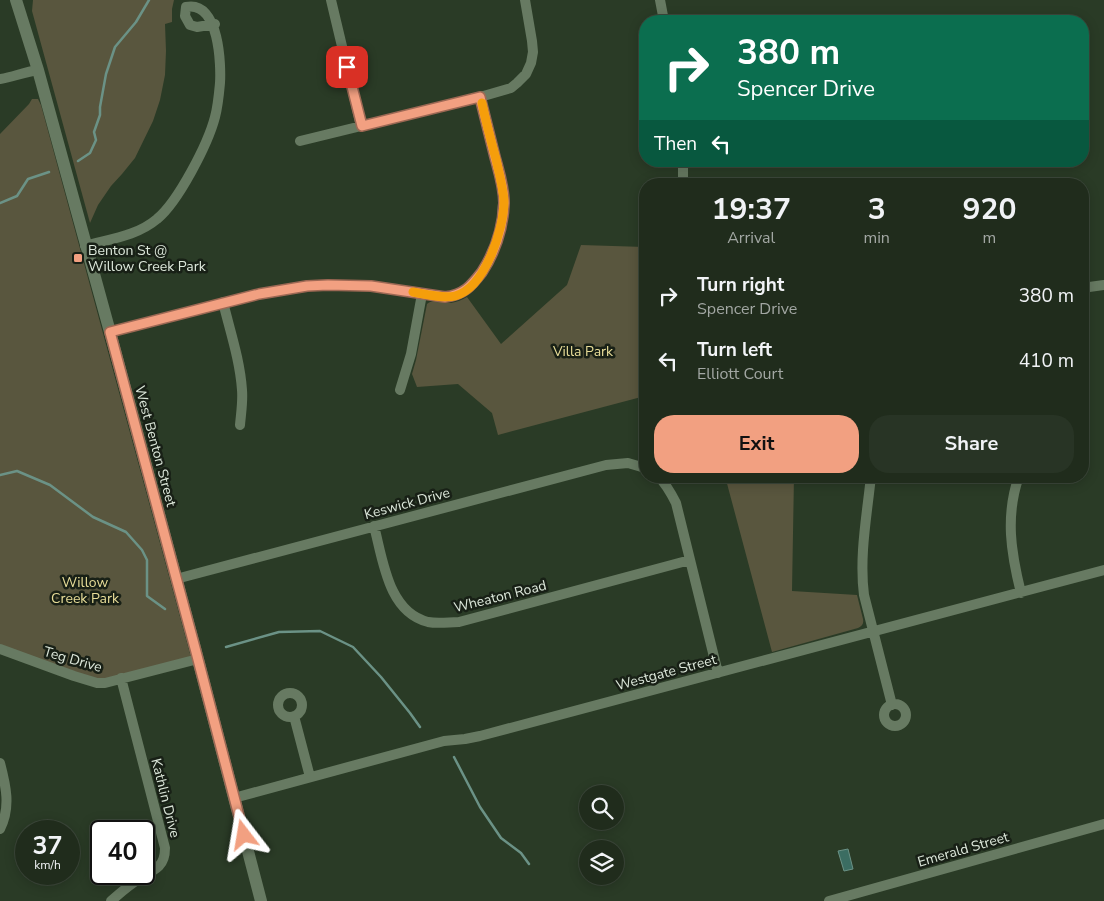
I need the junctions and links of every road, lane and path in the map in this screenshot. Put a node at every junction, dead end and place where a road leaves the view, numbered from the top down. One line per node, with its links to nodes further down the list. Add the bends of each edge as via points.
1 (16, 0): 7 (street, West Benton Street)
2 (331, 0): 10 (street)
3 (525, 0): 9 (street, via 533,52 526,74 510,88)
4 (660, 0): 5 (street)
5 (663, 15)
6 (215, 24): 12 (street, via 220,81 215,118 209,137 182,187 158,219 146,227)
7 (38, 70): 8 (street); 12 (street, West Benton Street)
8 (0, 79)
9 (480, 97): 10 (street); 15 (street, via 502,185 504,202 499,235 486,266 466,290 445,297)
10 (362, 126): 11 (street)
11 (300, 141)
12 (85, 246): 17 (street, West Benton Street)
13 (1104, 285): 14 (street)
14 (1089, 287)
15 (422, 294): 16 (street, via 371,286 328,285 279,290); 18 (street, via 411,354)
16 (223, 302): 17 (street); 19 (street, via 240,371)
17 (110, 332): 27 (street, West Benton Street)
18 (400, 390)
19 (240, 425)
20 (639, 466): 24 (street, Keswick Drive, via 606,464)
21 (664, 483): 25 (street, via 676,503)
22 (870, 483): 29 (street, via 862,564 864,595)
23 (1017, 483): 28 (street, via 1010,532)
24 (374, 526): 25 (street, Wheaton Road, via 386,574 397,600 427,622 459,622); 27 (street, Keswick Drive)
25 (690, 560): 32 (street)
26 (1104, 570): 28 (street, Westgate Street)
27 (176, 579): 31 (street, West Benton Street)
28 (1021, 593): 29 (street, Westgate Street)
29 (873, 632): 32 (street, Westgate Street); 34 (street)
30 (0, 649): 33 (street, Teg Drive, via 97,683)
31 (198, 659): 33 (street, Teg Drive); 38 (street, West Benton Street)
32 (718, 673): 37 (street, Westgate Street, via 480,736 444,740)
33 (121, 678): 41 (street, Kathlin Drive, via 165,854 159,867)
34 (892, 705)
35 (294, 716): 37 (street)
36 (0, 763): 40 (street, via 7,800)
37 (310, 777): 38 (street, Westgate Street)
38 (234, 798): 42 (street, West Benton Street)
39 (1104, 824): 43 (street, Emerald Street)
40 (0, 829)
41 (111, 901)
42 (261, 901)
43 (830, 901)

